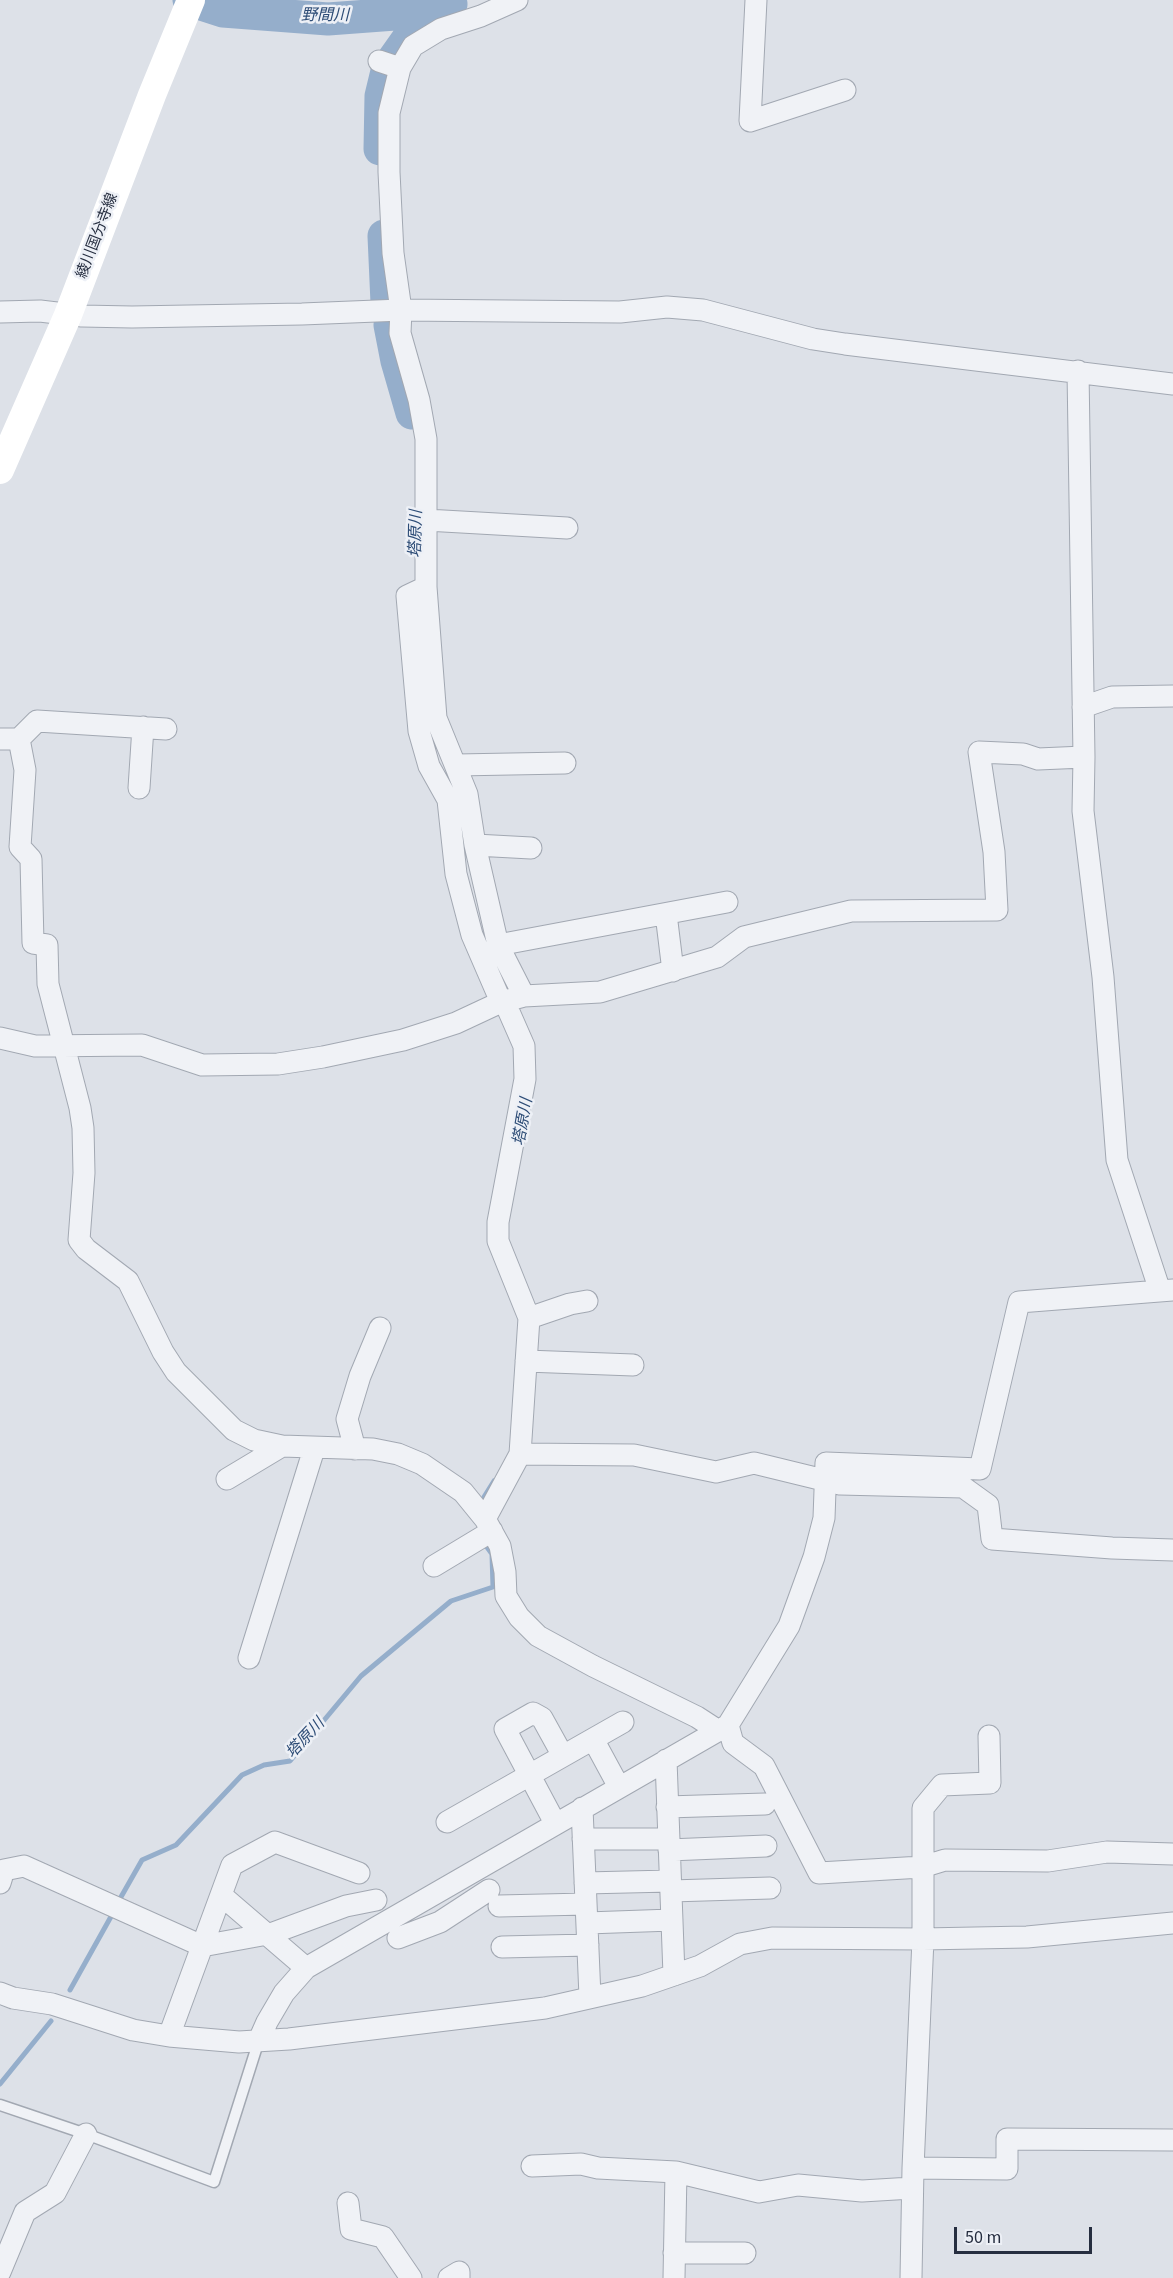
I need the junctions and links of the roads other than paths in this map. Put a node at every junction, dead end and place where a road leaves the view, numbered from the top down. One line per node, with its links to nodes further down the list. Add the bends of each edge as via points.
1 (517, 0): 5 (street, via 441,29 413,46)
2 (756, 0): 6 (street, via 750,121)
3 (188, 8): 9 (main road, 綾川国分寺線)
4 (379, 62): 5 (street)
5 (400, 68): 7 (street, via 389,113 389,172 393,253)
6 (845, 90)
7 (401, 310): 9 (street); 10 (street, via 703,310 813,339); 13 (street, via 400,333 426,439)
8 (0, 312): 9 (street)
9 (68, 315): 12 (main road, 綾川国分寺線)
10 (1078, 371): 11 (street); 17 (street)
11 (1173, 384)
12 (0, 470)
13 (426, 520): 14 (street); 15 (street)
14 (567, 528)
15 (426, 587): 21 (street, via 436,718); 24 (street, via 407,596 419,731)
16 (1173, 696): 17 (street, via 1112,697)
17 (1083, 707): 22 (street)
18 (143, 727): 19 (street); 20 (street, via 38,721); 25 (street)
19 (166, 729)
20 (10, 739): 35 (street, via 25,770 20,847 31,859 33,943 47,945 48,984)
21 (452, 757): 23 (street); 24 (street); 26 (street, via 467,794)
22 (1084, 757): 31 (street, via 1038,759 1023,754 979,752 994,852 997,910 851,911 744,937 717,957); 36 (street, via 1083,811 1103,977 1117,1160)
23 (565, 763)
24 (429, 766): 33 (street, via 448,800 456,874 472,935)
25 (139, 788)
26 (475, 844): 27 (street); 30 (street)
27 (531, 848)
28 (727, 902): 29 (street)
29 (666, 914): 30 (street); 31 (street)
30 (498, 945): 32 (street)
31 (673, 971): 32 (street, via 600,992)
32 (524, 996): 33 (street)
33 (501, 1002): 35 (street, via 456,1023 403,1040 278,1064 202,1065 142,1045); 38 (street, via 506,1005 524,1046 525,1079 498,1222 498,1241)
34 (0, 1038): 35 (street, via 35,1046)
35 (64, 1046): 42 (street, via 83,1128 79,1240 128,1281 176,1372 234,1430 254,1440)
36 (1166, 1291): 47 (street, via 1019,1302 980,1469 826,1463)
37 (587, 1301): 38 (street)
38 (530, 1318): 40 (street)
39 (380, 1328): 44 (street, via 346,1419)
40 (526, 1361): 41 (street); 45 (street)
41 (633, 1365)
42 (282, 1446): 43 (street); 46 (street)
43 (314, 1449): 44 (street); 51 (street)
44 (355, 1449): 48 (street, via 398,1454 422,1464 463,1492)
45 (520, 1454): 47 (street, via 634,1455 716,1472 754,1463); 48 (street)
46 (227, 1479)
47 (825, 1480): 49 (street, via 840,1484 963,1487 988,1505 992,1539); 53 (street, via 824,1518 789,1626)
48 (485, 1531): 50 (street); 53 (street, via 500,1546 506,1596 538,1636)
49 (1173, 1550)
50 (434, 1566)
51 (249, 1658)
52 (623, 1722): 55 (street)
53 (723, 1727): 57 (street); 69 (street, via 733,1743 764,1766 819,1873)
54 (989, 1736): 69 (street, via 990,1783 942,1785 923,1808)
55 (593, 1739): 56 (street); 59 (street)
56 (563, 1756): 58 (street); 58 (street, via 542,1718 533,1713 514,1723 505,1729)
57 (666, 1760): 59 (street); 61 (street)
58 (529, 1775): 63 (street); 64 (street)
59 (619, 1787): 62 (street)
60 (765, 1804): 61 (street)
61 (667, 1807): 66 (street)
62 (582, 1808): 64 (street); 65 (street)
63 (447, 1822)
64 (555, 1823): 85 (street)
65 (583, 1839): 66 (street); 76 (street)
66 (669, 1844): 67 (street); 72 (street)
67 (766, 1846)
68 (1173, 1854): 69 (street, via 1107,1852 1048,1861 945,1860)
69 (922, 1867): 81 (street)
70 (359, 1873): 74 (street, via 275,1842 231,1865)
71 (2, 1874): 83 (street, via 24,1866)
72 (671, 1886): 73 (street); 76 (street); 77 (street)
73 (770, 1888)
74 (221, 1895): 79 (street); 83 (street)
75 (376, 1900): 79 (street, via 346,1906)
76 (586, 1903): 77 (street); 80 (street, via 494,1898); 82 (street)
77 (672, 1920): 86 (street)
78 (1173, 1923): 81 (street, via 1027,1937)
79 (266, 1934): 83 (street); 85 (street)
80 (398, 1938)
81 (923, 1939): 86 (street, via 772,1938 740,1944); 96 (street)
82 (588, 1945): 84 (street); 88 (street)
83 (202, 1946): 89 (street)
84 (502, 1947)
85 (306, 1968): 90 (street, via 284,1993)
86 (674, 1975): 88 (street)
87 (0, 1993): 89 (street, via 52,2004 133,2030)
88 (590, 1997): 90 (street, via 506,2014)
89 (169, 2036): 90 (street)
90 (260, 2040): 92 (lane, via 214,2182)
91 (0, 2105): 92 (lane)
92 (86, 2134): 100 (street, via 55,2193 25,2212)
93 (1173, 2140): 96 (street, via 1007,2139 1007,2169)
94 (532, 2166): 95 (street, via 581,2164)
95 (676, 2172): 96 (street, via 759,2192 798,2185 862,2191); 98 (street)
96 (912, 2178): 105 (street)
97 (348, 2203): 101 (street, via 351,2229 383,2237)
98 (674, 2253): 99 (street); 104 (street)
99 (745, 2253)
100 (0, 2272)
101 (411, 2278)
102 (449, 2278): 103 (street, via 459,2272)
103 (459, 2278)
104 (674, 2278)
105 (912, 2278)

